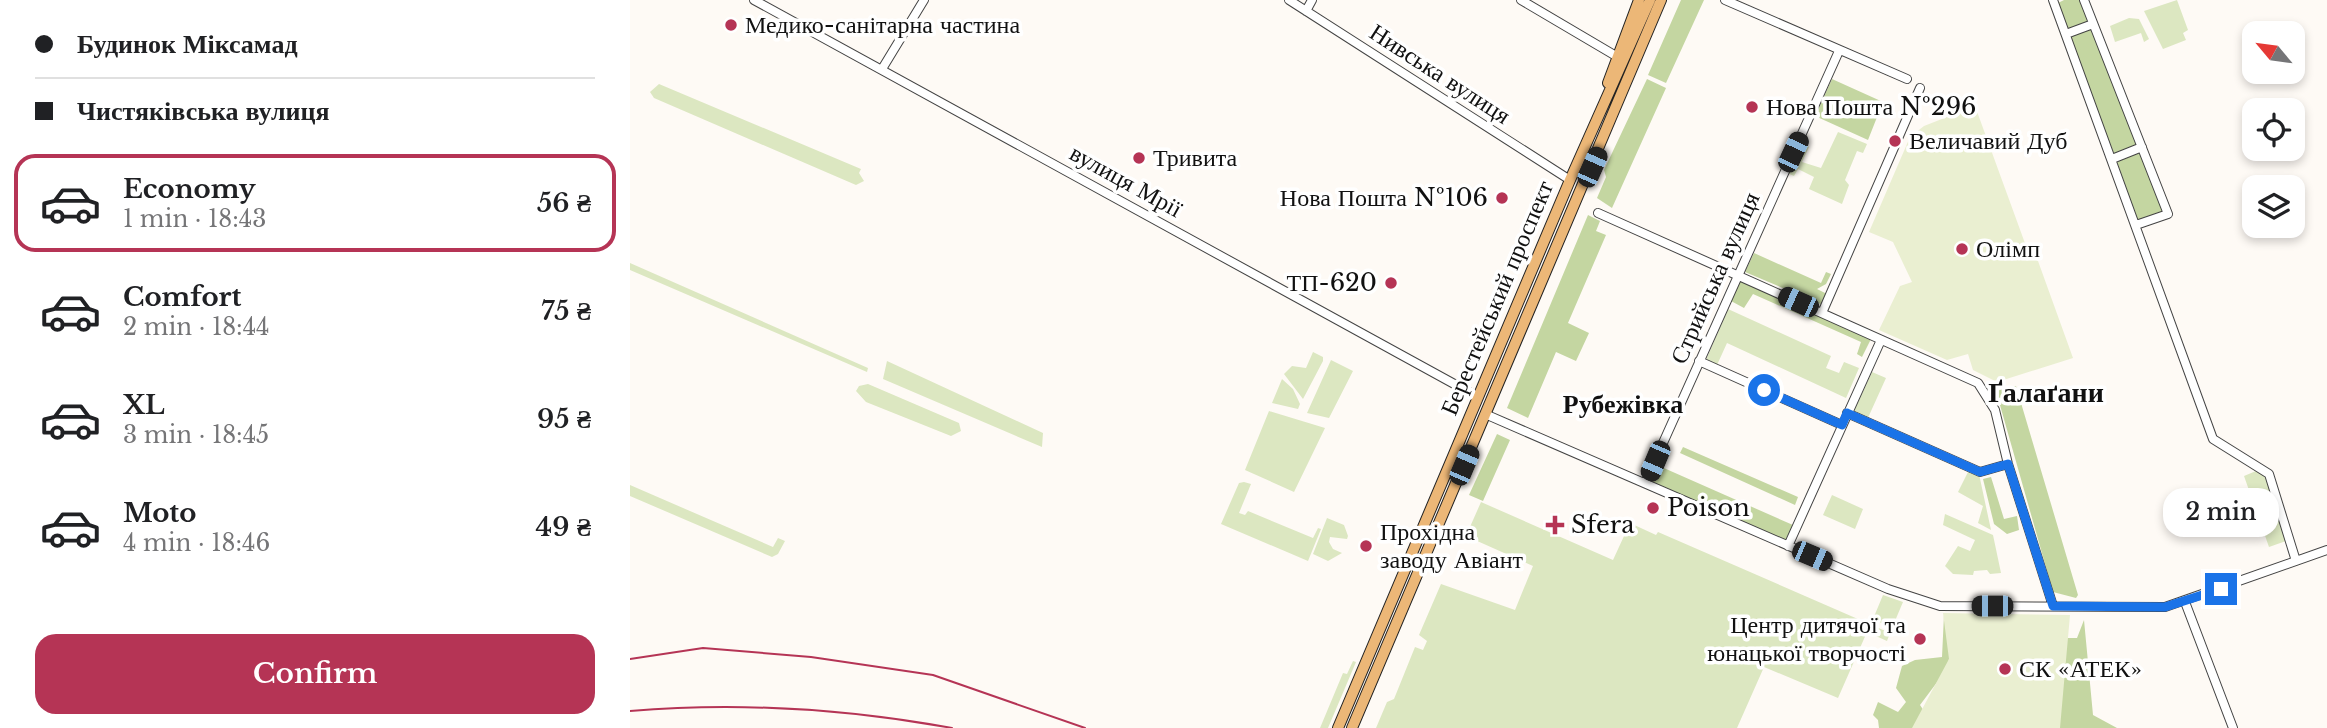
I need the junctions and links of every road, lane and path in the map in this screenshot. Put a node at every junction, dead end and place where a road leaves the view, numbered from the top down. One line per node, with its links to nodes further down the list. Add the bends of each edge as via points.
1 (754, 0): 18 (street, вулиця Мрії)
2 (1289, 0): 13 (street, Нивська вулиця)
3 (1312, 0): 13 (street)
4 (1521, 0): 17 (street)
5 (1639, 0): 17 (main road, Берестейський проспект)
6 (1650, 0): 17 (main road, Берестейський проспект)
7 (1661, 0): 17 (main road, Берестейський проспект)
8 (1668, 0): 21 (main road, Берестейський проспект)
9 (1725, 0): 16 (street)
10 (2053, 0): 15 (street)
11 (2084, 0): 14 (street)
12 (920, 1): 18 (street)
13 (1306, 10): 24 (street, Нивська вулиця)
14 (2093, 24): 15 (street); 22 (street)
15 (2066, 34): 23 (street)
16 (1839, 51): 19 (street); 27 (street, Стрийська вулиця)
17 (1626, 56): 21 (main road, Берестейський проспект); 24 (main road, Берестейський проспект)
18 (882, 69): 31 (street, вулиця Мрії)
19 (1907, 79)
20 (1920, 88): 28 (street)
21 (1617, 108): 33 (main road, Берестейський проспект)
22 (2142, 147): 23 (street); 26 (street, via 2168,214)
23 (2112, 159): 26 (street)
24 (1570, 180): 31 (main road, Берестейський проспект)
25 (1598, 213): 27 (street)
26 (2136, 225): 39 (street, via 2213,439 2269,474)
27 (1738, 275): 28 (street); 30 (street, Стрийська вулиця)
28 (1822, 313): 29 (street)
29 (1881, 340): 32 (street); 35 (street, via 1978,383 1995,410)
30 (1699, 360): 34 (street); 36 (street, Стрийська вулиця)
31 (1478, 397): 42 (main road, Берестейський проспект)
32 (1847, 413): 34 (street); 35 (street, via 1980,472)
33 (1485, 414): 36 (street); 43 (main road, Берестейський проспект)
34 (1842, 425): 37 (street)
35 (2008, 464): 41 (street)
36 (1645, 483): 37 (street)
37 (1788, 546): 41 (street, via 1940,606)
38 (2327, 550): 39 (street)
39 (2296, 561): 40 (street)
40 (2185, 602): 41 (street, via 2165,607); 44 (street)
41 (2053, 606)
42 (1338, 728)
43 (1353, 728)
44 (2233, 728)

